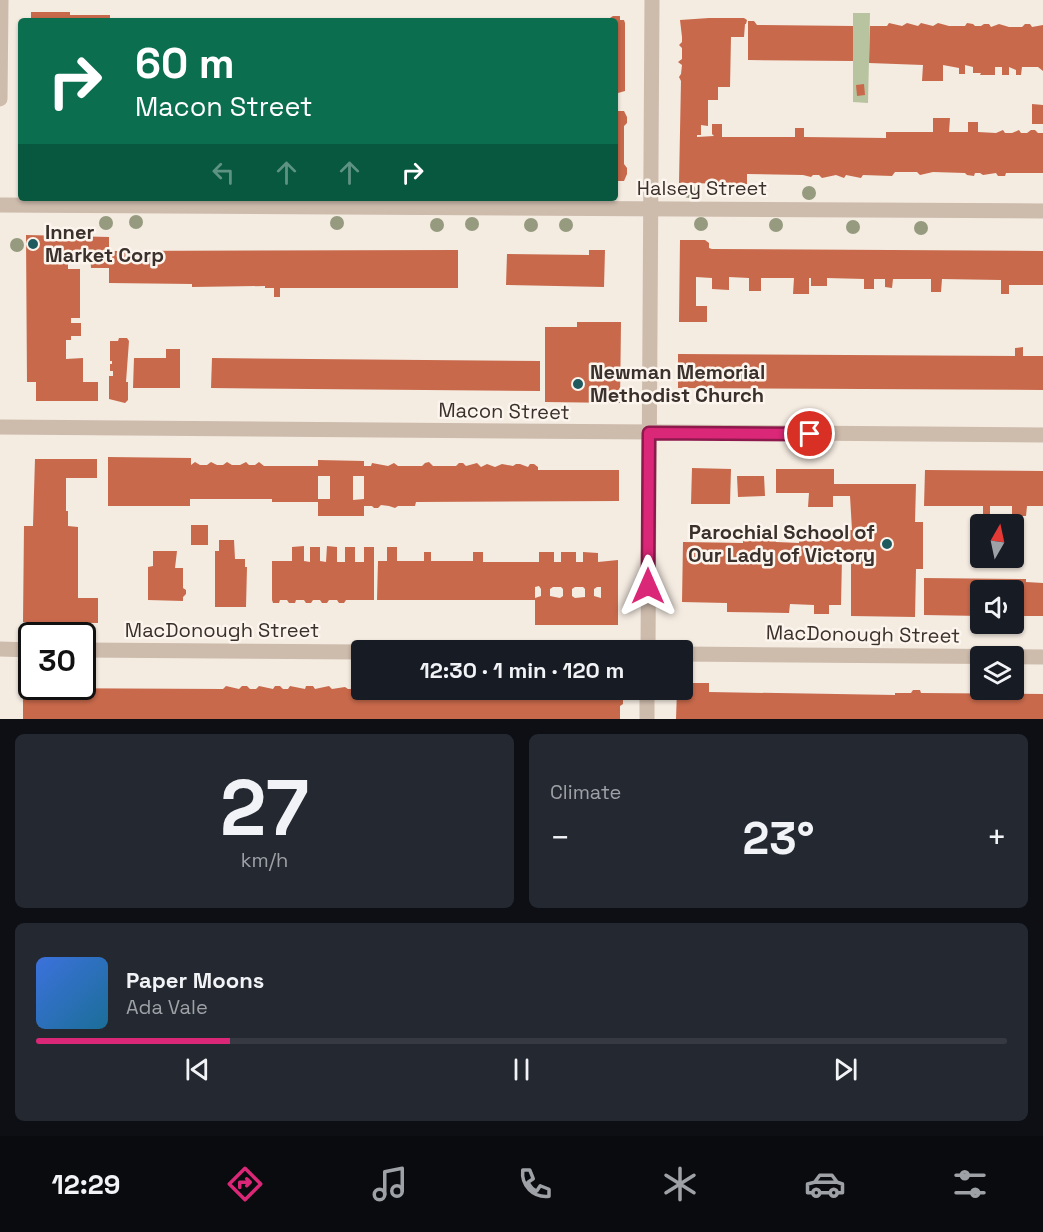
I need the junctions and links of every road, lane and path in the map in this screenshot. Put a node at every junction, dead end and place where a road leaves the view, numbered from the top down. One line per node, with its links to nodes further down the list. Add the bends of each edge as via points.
1 (1, 0): 3 (street)
2 (652, 0): 5 (street)
3 (0, 99)
4 (0, 205): 5 (street, Halsey Street)
5 (651, 209): 6 (street, Halsey Street); 8 (street)
6 (1043, 211)
7 (0, 427): 8 (street, Macon Street)
8 (649, 433): 9 (street, Macon Street); 10 (street)
9 (1043, 435)
10 (648, 640)
11 (0, 649): 12 (street)
12 (18, 650)
13 (96, 650): 14 (street, MacDonough Street)
14 (351, 652)
15 (693, 654): 16 (street, MacDonough Street)
16 (1043, 657)
17 (647, 700): 18 (street)
18 (647, 719)

